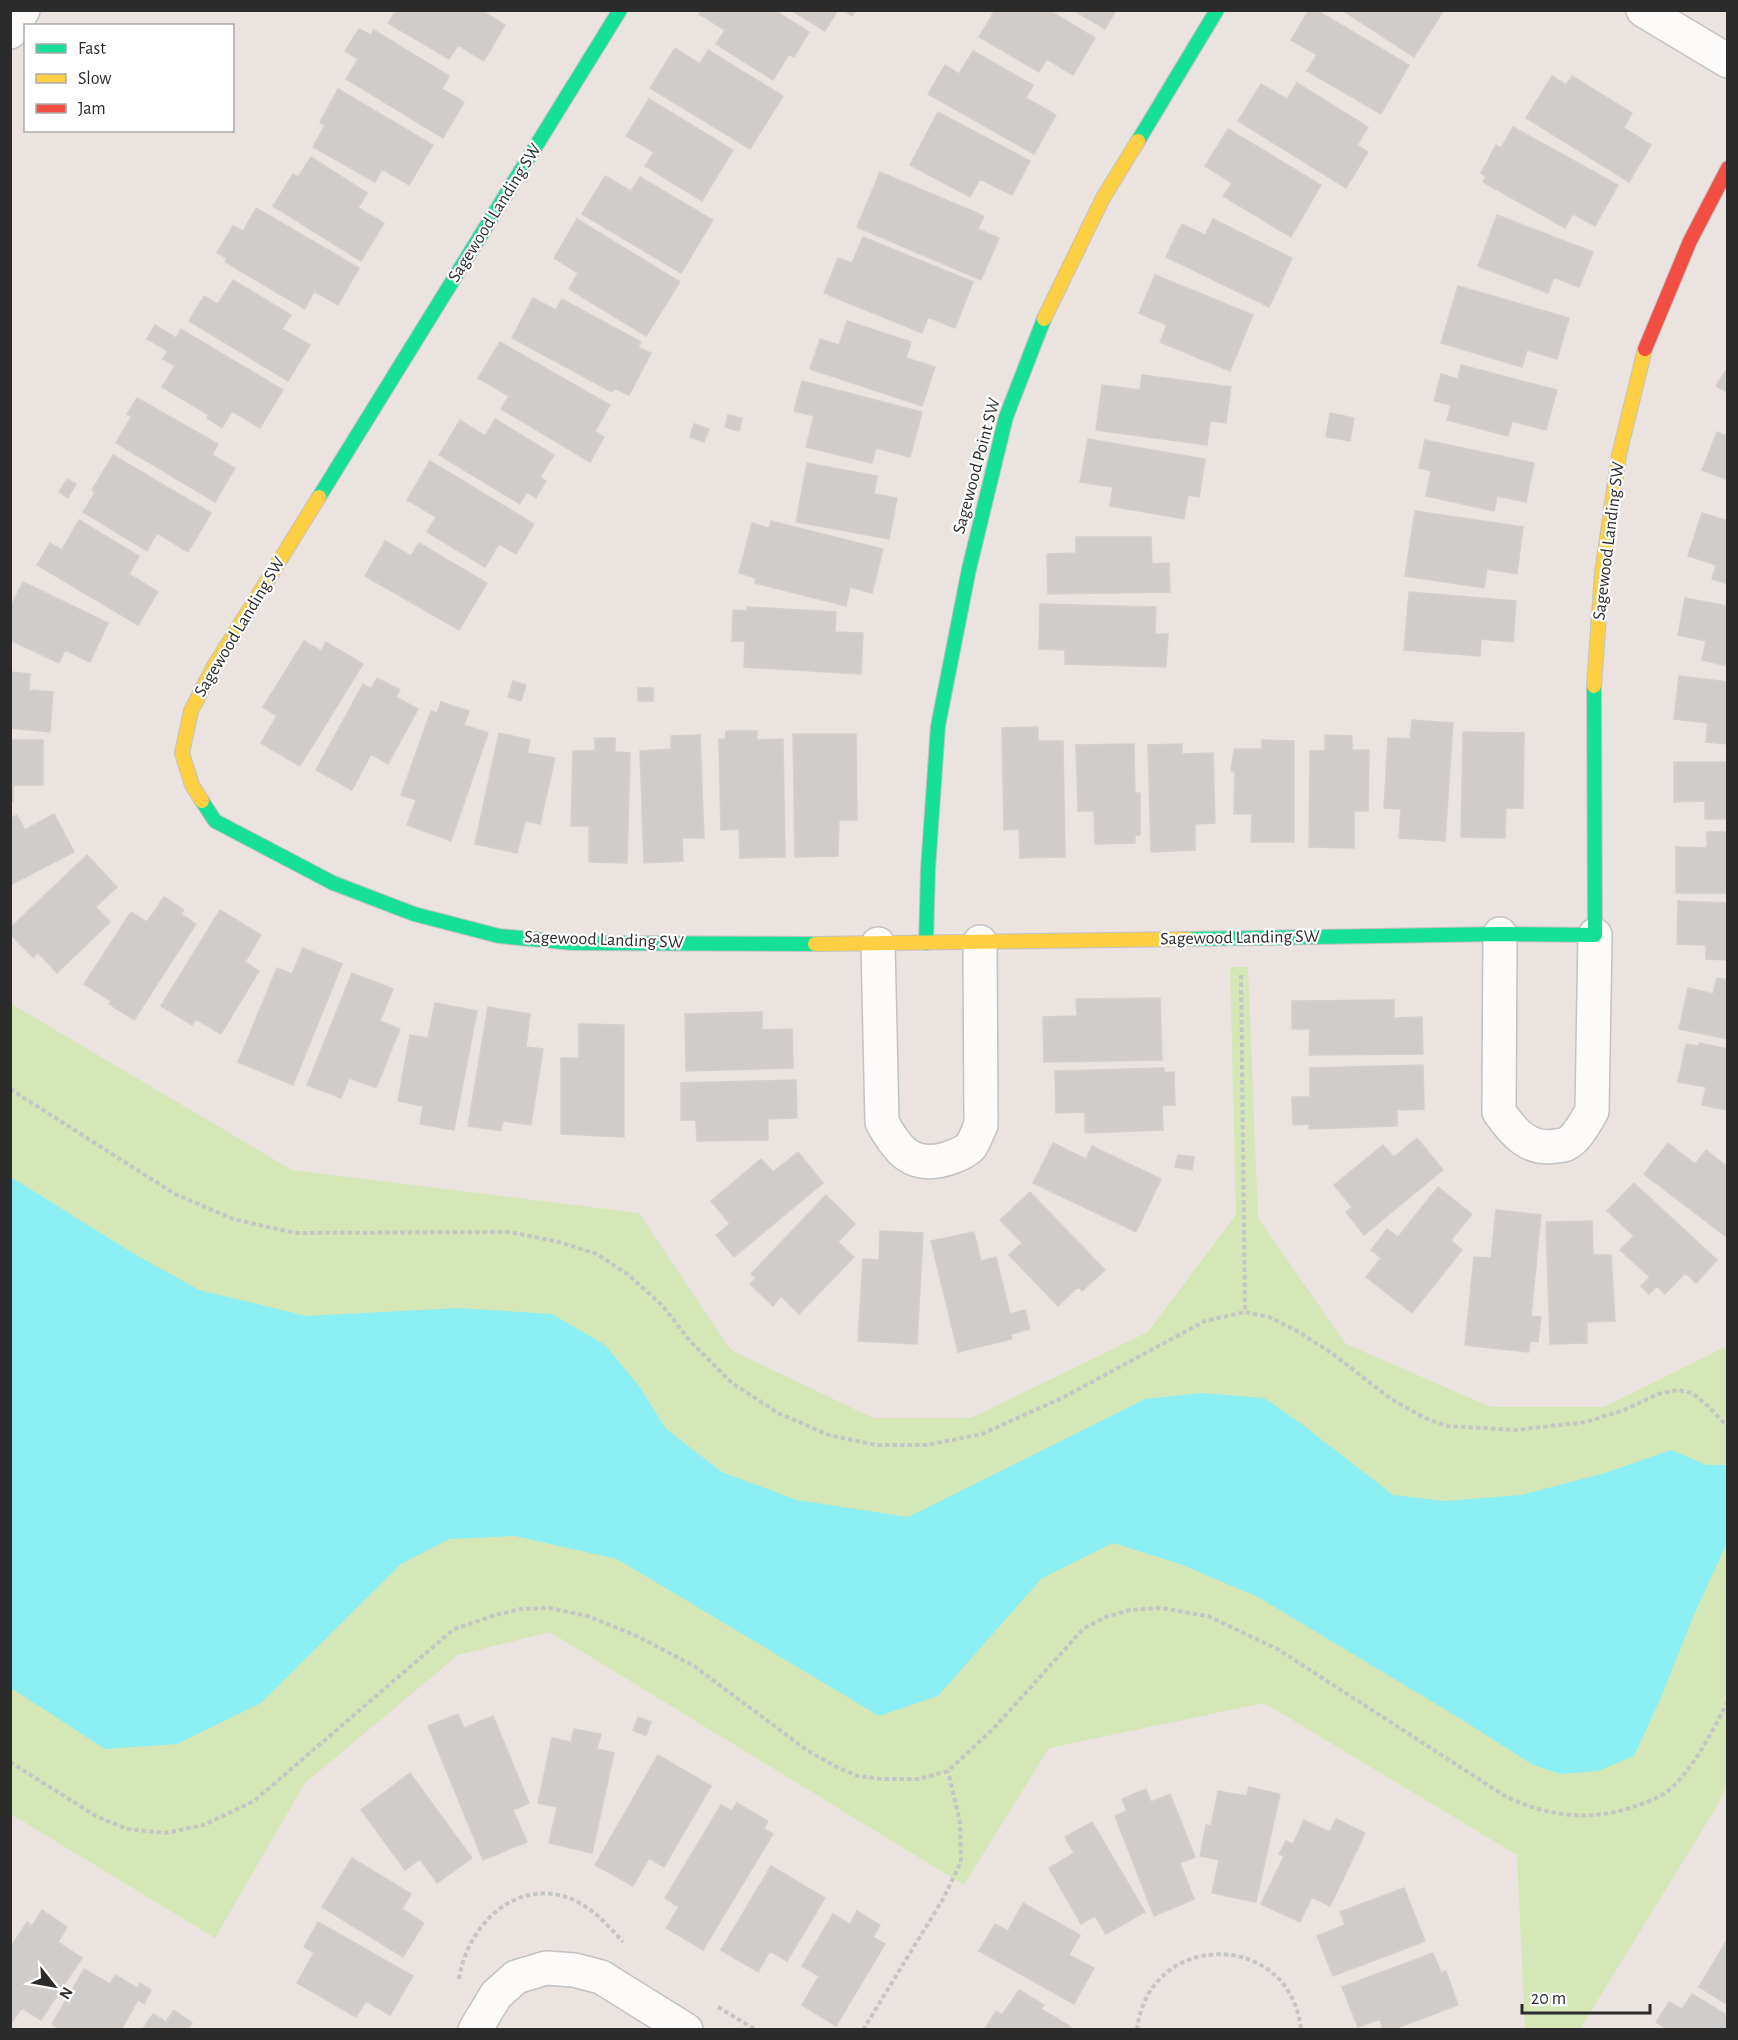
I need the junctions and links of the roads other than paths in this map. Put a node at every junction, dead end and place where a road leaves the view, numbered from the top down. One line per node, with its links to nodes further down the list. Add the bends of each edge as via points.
1 (23, 10): 5 (street)
2 (620, 10): 12 (street, Sagewood Landing SW, via 213,668 191,711 182,753 192,785 215,821 333,883 414,914 499,936 573,943)
3 (1217, 10): 11 (street, Sagewood Point SW, via 1103,198 1049,306 1006,417 969,569 938,726)
4 (1643, 10): 6 (street)
5 (10, 32)
6 (1728, 61)
7 (1728, 168): 9 (street, Sagewood Landing SW, via 1690,241 1645,348 1619,455 1602,573 1594,686)
8 (1500, 933): 9 (street, Sagewood Landing SW); 9 (street, Sagewood Landing SW, via 1499,1112 1526,1143 1545,1148 1566,1144 1592,1111); 10 (street, Sagewood Landing SW)
9 (1595, 935)
10 (980, 942): 11 (street, Sagewood Landing SW); 12 (street, via 981,1125 970,1147 932,1163 913,1160 894,1143 882,1122)
11 (926, 943): 12 (street, Sagewood Landing SW)
12 (878, 944)
13 (475, 2030): 14 (street, via 496,1995 516,1977 546,1968 601,1977)
14 (686, 2030)

